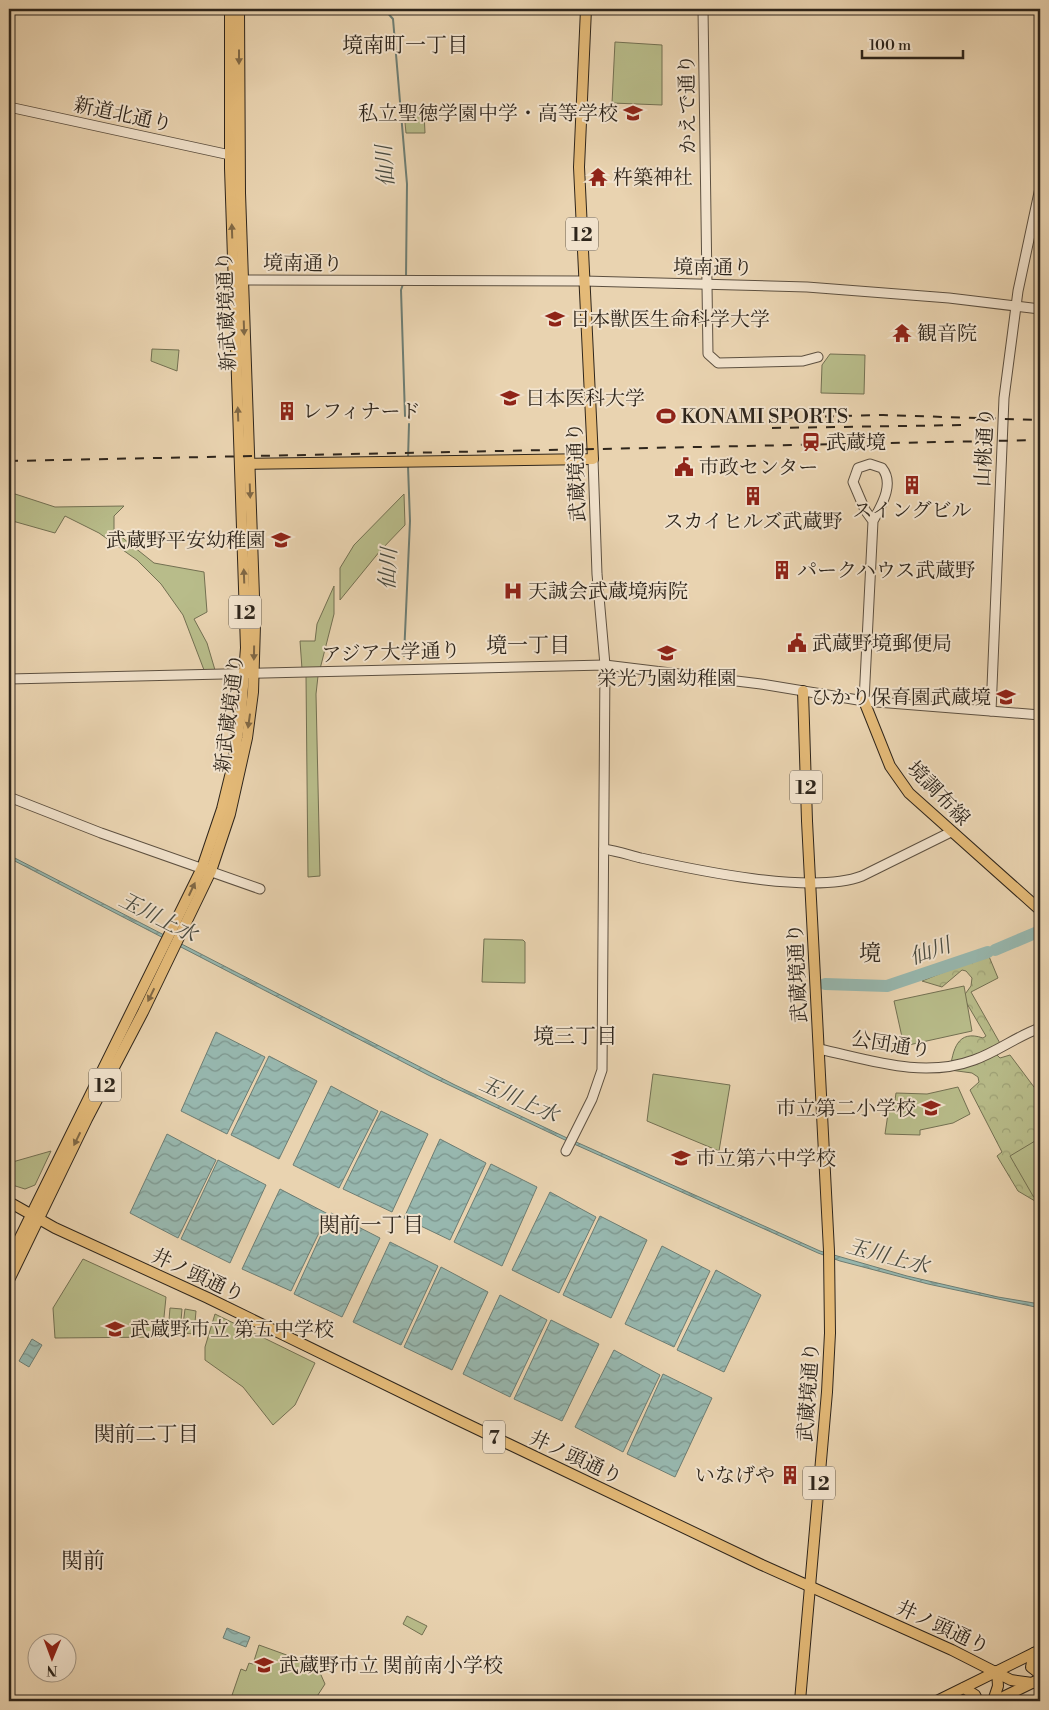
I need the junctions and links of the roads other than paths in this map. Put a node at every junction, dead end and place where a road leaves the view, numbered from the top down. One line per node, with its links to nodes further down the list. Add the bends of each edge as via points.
1 (230, 9): 6 (main road, 新武蔵境通り / 12)
2 (239, 9): 8 (main road, 新武蔵境通り / 12, one-way to 8)
3 (586, 9): 9 (main road, 武蔵境通り / 12, via 579,159)
4 (703, 9): 10 (street, かえで通り)
5 (9, 107): 6 (street, 新道北通り)
6 (230, 155): 8 (main road, 新武蔵境通り / 12, one-way to 6)
7 (1040, 188): 11 (street, 山桃通り)
8 (238, 280): 9 (street, 境南通り); 15 (main road, 新武蔵境通り / 12)
9 (584, 281): 10 (street, 境南通り); 14 (main road, 武蔵境通り / 12)
10 (707, 284): 11 (street, 境南通り, via 822,288); 13 (street, かえで通り, via 707,350 713,361 803,361)
11 (1015, 306): 12 (street); 24 (street, 山桃通り, via 1004,398)
12 (1040, 309)
13 (818, 357)
14 (593, 459): 15 (main road); 19 (street, 武蔵境通り, via 597,574)
15 (244, 464): 20 (main road, 新武蔵境通り / 12)
16 (865, 510): 17 (street); 17 (street, via 853,482 858,468 870,464 882,468 887,480 887,492); 18 (street)
17 (879, 510): 18 (street)
18 (873, 521): 23 (street)
19 (605, 665): 20 (street, アジア大学通り); 22 (street, アジア大学通り); 28 (street, 武蔵境通り)
20 (249, 673): 21 (street, アジア大学通り); 29 (main road, 新武蔵境通り / 12, via 249,724 241,768 226,828)
21 (9, 679)
22 (803, 691): 23 (street); 30 (main road, 武蔵境通り / 12)
23 (864, 701): 24 (street); 27 (main road, 境調布線, via 899,780 923,808)
24 (991, 711): 25 (street)
25 (1040, 715)
26 (9, 797): 29 (street, via 101,834)
27 (951, 832): 30 (street, via 856,878 839,883); 32 (main road, 境調布線)
28 (604, 849): 30 (street, via 695,868); 35 (street, 武蔵境通り, via 602,1070 592,1099)
29 (206, 869): 31 (street); 37 (main road, 新武蔵境通り / 12)
30 (810, 883): 34 (main road, 武蔵境通り / 12)
31 (260, 889)
32 (1040, 910)
33 (1040, 1028): 34 (street, 公団通り, via 976,1060 945,1068 910,1068)
34 (819, 1049): 40 (main road, 武蔵境通り / 12, via 829,1252 828,1373)
35 (566, 1151)
36 (9, 1202): 37 (main road, 井ノ頭通り / 7)
37 (35, 1216): 38 (main road, 新武蔵境通り); 39 (main road, 新武蔵境通り); 40 (main road, 井ノ頭通り / 7)
38 (9, 1260)
39 (9, 1280)
40 (810, 1586): 42 (main road, 井ノ頭通り / 7); 46 (main road, 武蔵境通り / 12)
41 (1037, 1652): 42 (main road); 43 (main road, via 1031,1667)
42 (997, 1671): 44 (main road, 7, via 1011,1680); 45 (main road); 49 (main road)
43 (1040, 1674)
44 (1036, 1681): 49 (main road, 7)
45 (964, 1688): 47 (main road); 48 (main road, via 975,1694)
46 (800, 1701)
47 (938, 1701)
48 (978, 1701)
49 (994, 1701)

